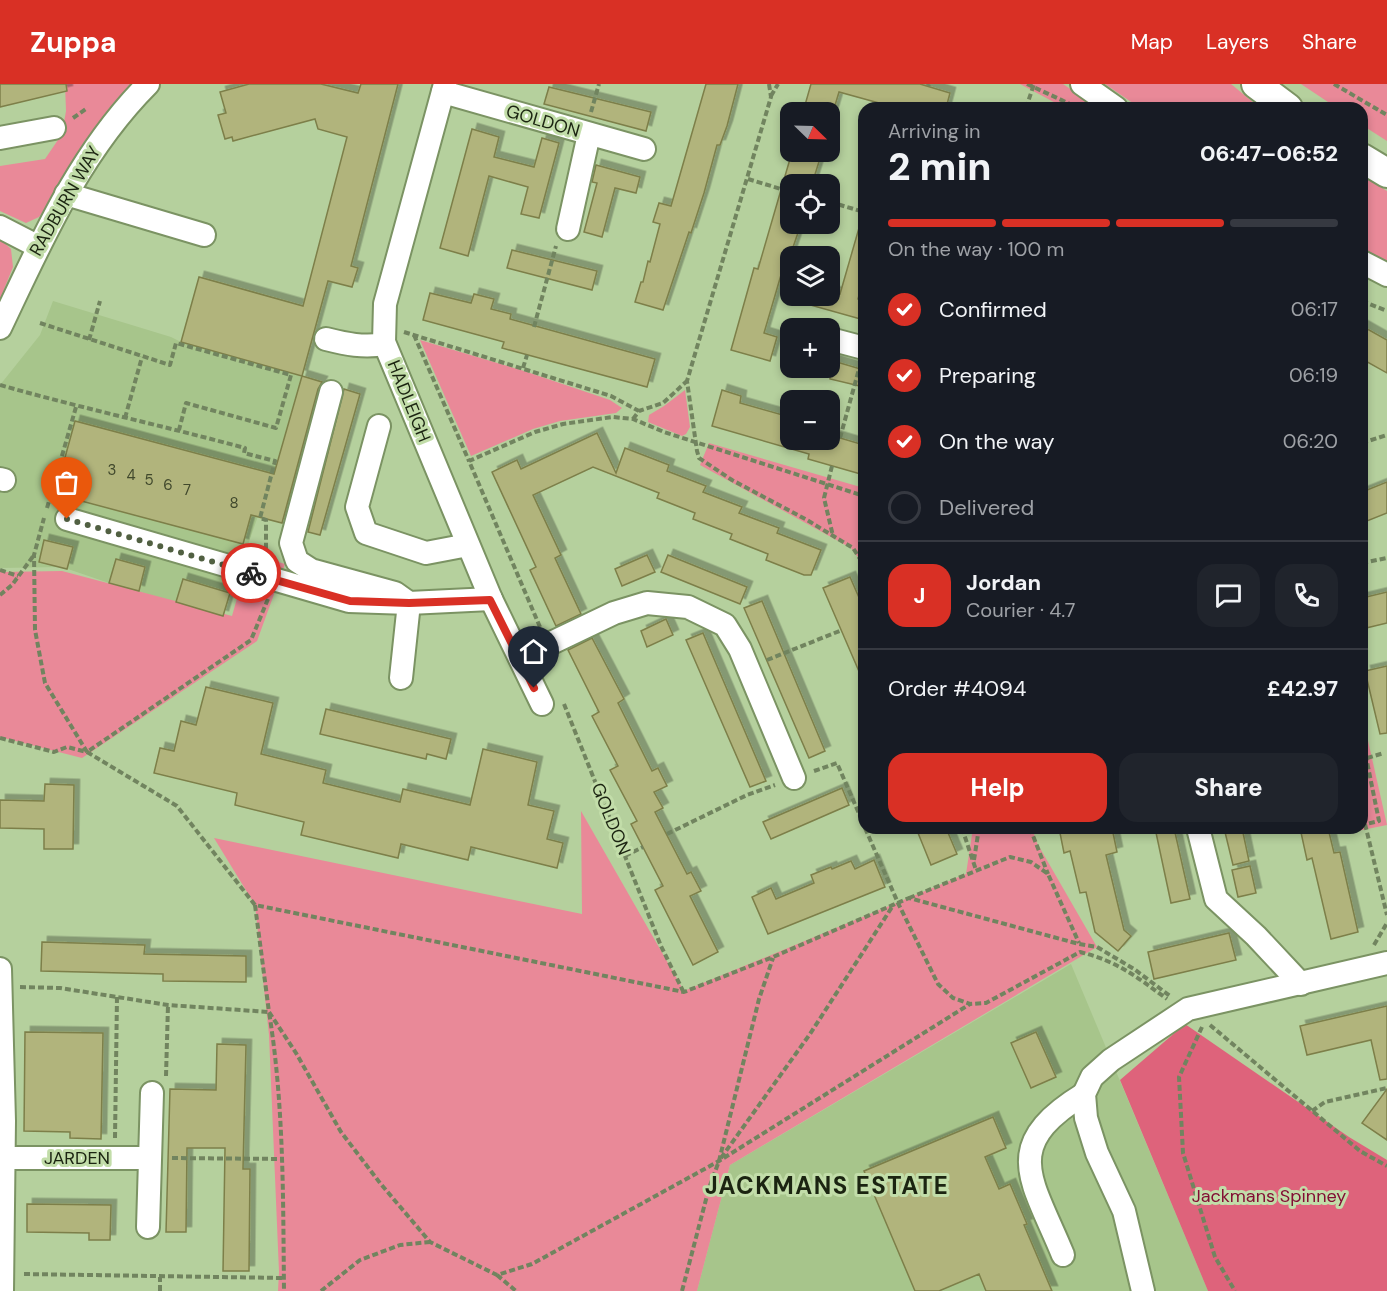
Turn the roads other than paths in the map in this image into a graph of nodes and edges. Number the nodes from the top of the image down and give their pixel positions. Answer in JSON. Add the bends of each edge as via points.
{"nodes":[{"id":1,"x":148,"y":84,"type":"edge"},
{"id":2,"x":1082,"y":84,"type":"edge"},
{"id":3,"x":1256,"y":84,"type":"edge"},
{"id":4,"x":444,"y":88,"type":"edge"},
{"id":5,"x":1108,"y":102,"type":"edge"},
{"id":6,"x":1280,"y":102,"type":"edge"},
{"id":7,"x":54,"y":128,"type":"dead end"},
{"id":8,"x":588,"y":134,"type":"junction"},
{"id":9,"x":0,"y":138,"type":"edge"},
{"id":10,"x":644,"y":149,"type":"dead end"},
{"id":11,"x":1368,"y":162,"type":"edge"},
{"id":12,"x":1387,"y":173,"type":"edge"},
{"id":13,"x":66,"y":194,"type":"junction"},
{"id":14,"x":0,"y":227,"type":"edge"},
{"id":15,"x":568,"y":229,"type":"road end"},
{"id":16,"x":204,"y":235,"type":"dead end"},
{"id":17,"x":38,"y":246,"type":"junction"},
{"id":18,"x":1368,"y":265,"type":"edge"},
{"id":19,"x":1387,"y":275,"type":"edge"},
{"id":20,"x":0,"y":328,"type":"edge"},
{"id":21,"x":384,"y":334,"type":"junction"},
{"id":22,"x":326,"y":339,"type":"dead end"},
{"id":23,"x":840,"y":344,"type":"edge"},
{"id":24,"x":858,"y":354,"type":"edge"},
{"id":25,"x":331,"y":392,"type":"dead end"},
{"id":26,"x":380,"y":426,"type":"dead end"},
{"id":27,"x":67,"y":519,"type":"dead end"},
{"id":28,"x":468,"y":545,"type":"junction"},
{"id":29,"x":490,"y":600,"type":"junction"},
{"id":30,"x":409,"y":603,"type":"junction"},
{"id":31,"x":519,"y":658,"type":"junction"},
{"id":32,"x":401,"y":678,"type":"dead end"},
{"id":33,"x":551,"y":700,"type":"road end"},
{"id":34,"x":794,"y":778,"type":"road end"},
{"id":35,"x":1200,"y":834,"type":"edge"},
{"id":36,"x":1379,"y":955,"type":"edge"},
{"id":37,"x":1,"y":975,"type":"edge"},
{"id":38,"x":1301,"y":984,"type":"junction"},
{"id":39,"x":152,"y":1093,"type":"road end"},
{"id":40,"x":1084,"y":1094,"type":"junction"},
{"id":41,"x":2,"y":1121,"type":"edge"},
{"id":42,"x":4,"y":1158,"type":"junction"},
{"id":43,"x":149,"y":1158,"type":"junction"},
{"id":44,"x":148,"y":1227,"type":"dead end"},
{"id":45,"x":1063,"y":1255,"type":"dead end"},
{"id":46,"x":2,"y":1282,"type":"edge"},
{"id":47,"x":1143,"y":1291,"type":"edge"}],
"edges":[{"from":1,"to":13,"type":"street","name":"RADBURN WAY","via":[[99,140]]},
{"from":2,"to":5,"type":"street"},
{"from":3,"to":6,"type":"main road"},
{"from":4,"to":8,"type":"street","name":"GOLDON"},
{"from":4,"to":21,"type":"street","name":"HADLEIGH","via":[[385,304]]},
{"from":7,"to":9,"type":"street"},
{"from":8,"to":10,"type":"street","name":"GOLDON"},
{"from":8,"to":15,"type":"street"},
{"from":11,"to":12,"type":"main road"},
{"from":13,"to":16,"type":"street"},
{"from":13,"to":17,"type":"street","name":"RADBURN WAY"},
{"from":14,"to":17,"type":"street"},
{"from":17,"to":20,"type":"street","name":"RADBURN WAY"},
{"from":18,"to":19,"type":"street"},
{"from":21,"to":22,"type":"street","via":[[384,344],[370,346]]},
{"from":21,"to":28,"type":"street","name":"HADLEIGH"},
{"from":23,"to":24,"type":"street"},
{"from":25,"to":30,"type":"street","via":[[294,527],[291,543],[297,561],[311,570],[395,593]]},
{"from":26,"to":28,"type":"street","via":[[357,507],[366,533],[426,553]]},
{"from":27,"to":30,"type":"street","via":[[271,572],[350,601]]},
{"from":28,"to":29,"type":"street","name":"HADLEIGH"},
{"from":29,"to":30,"type":"street"},
{"from":29,"to":31,"type":"street","name":"HADLEIGH"},
{"from":30,"to":32,"type":"street"},
{"from":31,"to":33,"type":"street","name":"HADLEIGH"},
{"from":31,"to":34,"type":"street","via":[[614,613],[647,603],[688,607],[725,625],[740,649]]},
{"from":35,"to":38,"type":"street","via":[[1216,899]]},
{"from":36,"to":38,"type":"street"},
{"from":37,"to":41,"type":"street"},
{"from":38,"to":40,"type":"street","via":[[1186,1011],[1111,1060],[1092,1077]]},
{"from":39,"to":43,"type":"street"},
{"from":40,"to":45,"type":"street","via":[[1057,1110],[1043,1125],[1033,1138],[1028,1160],[1031,1178]]},
{"from":40,"to":47,"type":"street","via":[[1086,1118],[1097,1153],[1124,1211]]},
{"from":41,"to":42,"type":"street"},
{"from":42,"to":43,"type":"street","name":"JARDEN"},
{"from":42,"to":46,"type":"street"},
{"from":43,"to":44,"type":"street"}]}
